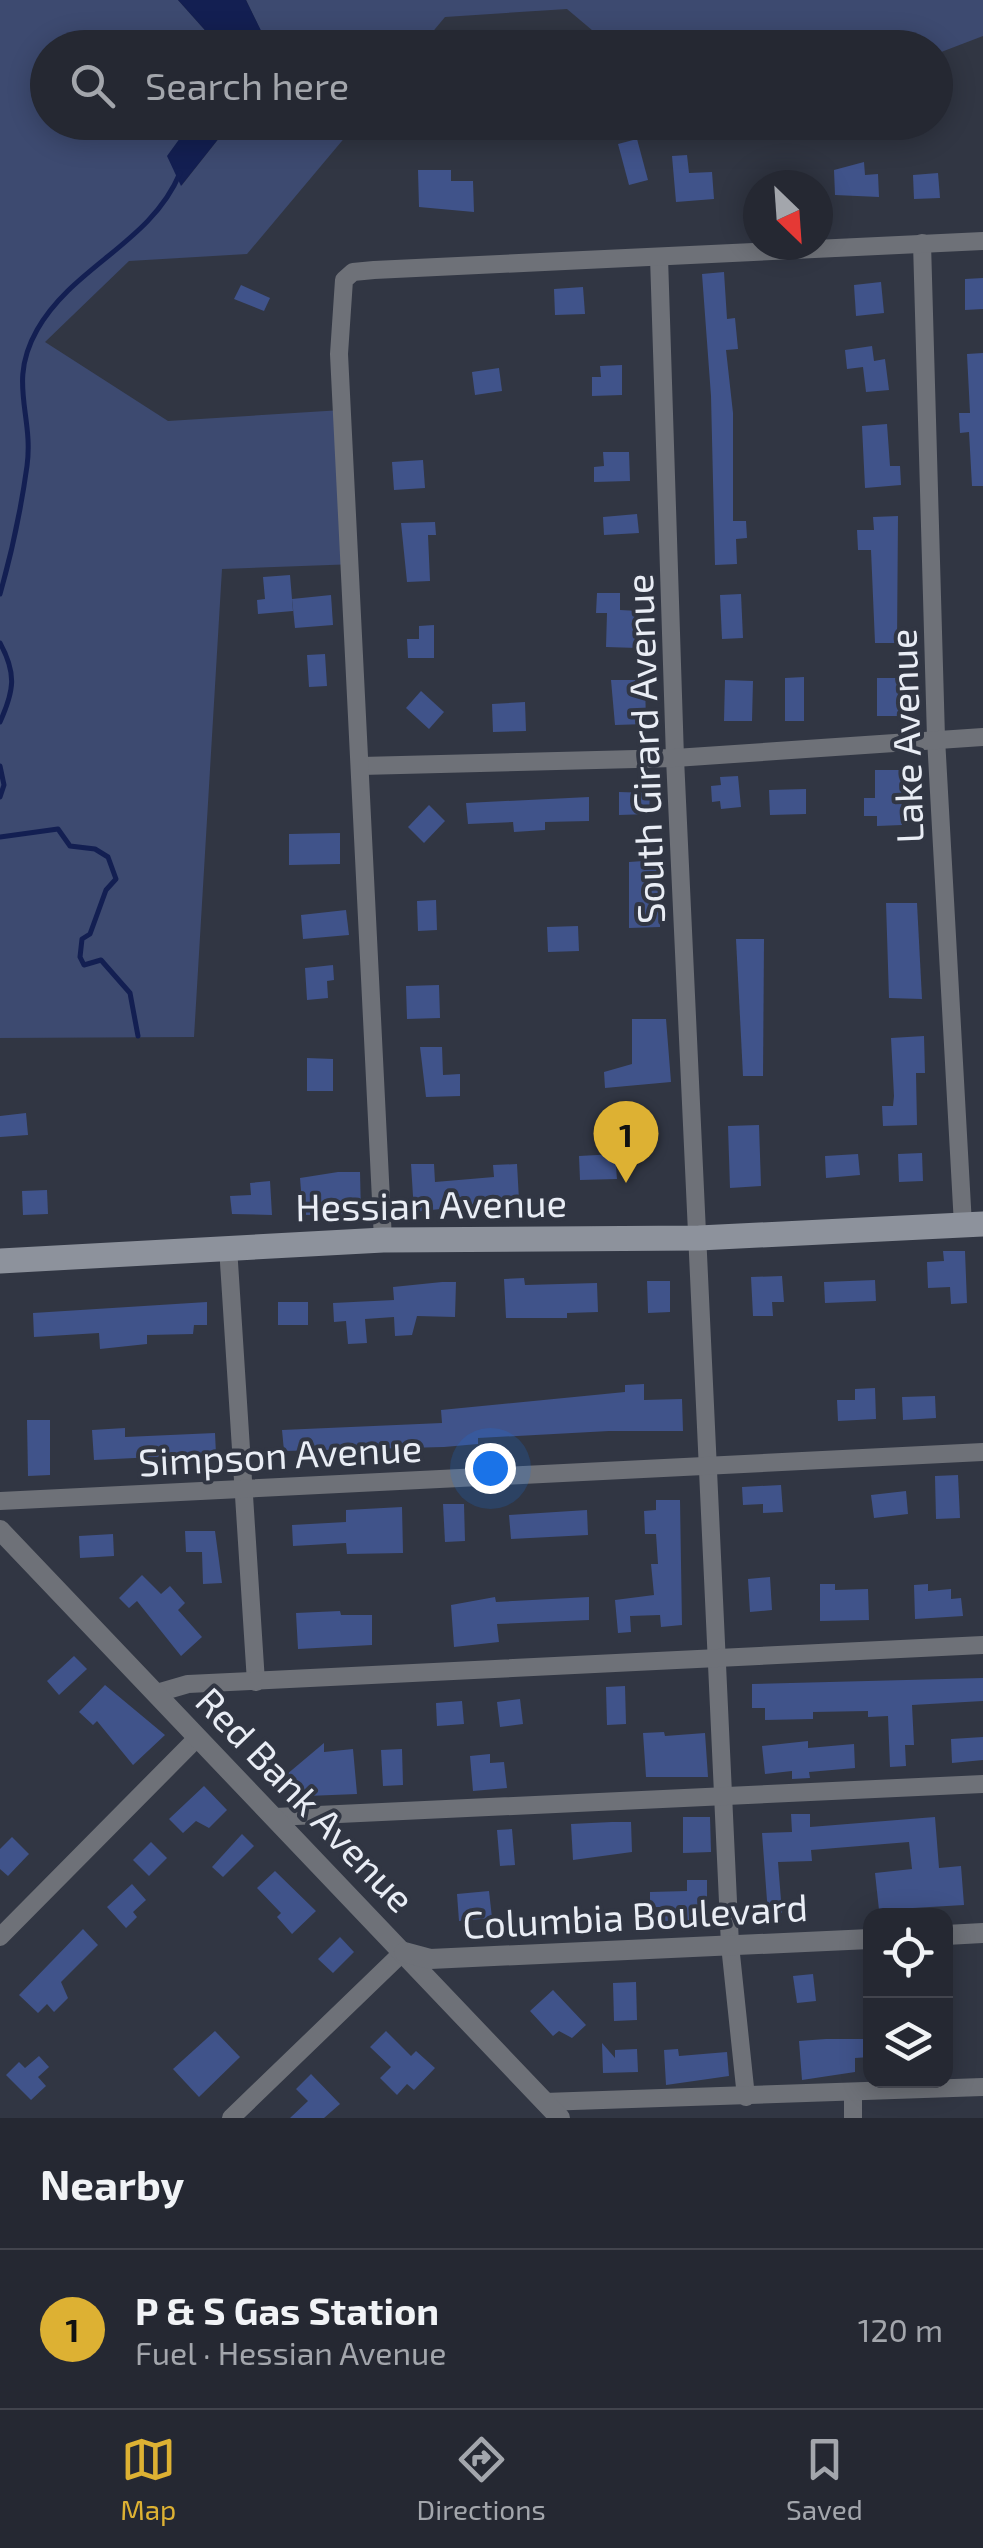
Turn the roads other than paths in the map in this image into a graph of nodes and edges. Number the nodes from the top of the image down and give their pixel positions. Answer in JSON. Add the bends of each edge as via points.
{"nodes":[{"id":1,"x":983,"y":240,"type":"edge"},
{"id":2,"x":922,"y":243,"type":"junction"},
{"id":3,"x":658,"y":256,"type":"junction"},
{"id":4,"x":983,"y":736,"type":"edge"},
{"id":5,"x":936,"y":738,"type":"junction"},
{"id":6,"x":674,"y":758,"type":"junction"},
{"id":7,"x":361,"y":766,"type":"junction"},
{"id":8,"x":973,"y":1225,"type":"edge"},
{"id":9,"x":699,"y":1238,"type":"junction"},
{"id":10,"x":383,"y":1240,"type":"junction"},
{"id":11,"x":228,"y":1247,"type":"junction"},
{"id":12,"x":0,"y":1261,"type":"edge"},
{"id":13,"x":983,"y":1452,"type":"edge"},
{"id":14,"x":709,"y":1466,"type":"junction"},
{"id":15,"x":242,"y":1488,"type":"junction"},
{"id":16,"x":0,"y":1501,"type":"edge"},
{"id":17,"x":0,"y":1530,"type":"edge"},
{"id":18,"x":983,"y":1645,"type":"edge"},
{"id":19,"x":720,"y":1661,"type":"junction"},
{"id":20,"x":256,"y":1682,"type":"junction"},
{"id":21,"x":157,"y":1693,"type":"junction"},
{"id":22,"x":197,"y":1738,"type":"junction"},
{"id":23,"x":983,"y":1784,"type":"edge"},
{"id":24,"x":724,"y":1796,"type":"junction"},
{"id":25,"x":275,"y":1816,"type":"junction"},
{"id":26,"x":983,"y":1933,"type":"edge"},
{"id":27,"x":953,"y":1935,"type":"edge"},
{"id":28,"x":0,"y":1937,"type":"edge"},
{"id":29,"x":863,"y":1938,"type":"edge"},
{"id":30,"x":730,"y":1945,"type":"junction"},
{"id":31,"x":403,"y":1952,"type":"junction"},
{"id":32,"x":983,"y":2087,"type":"edge"},
{"id":33,"x":853,"y":2094,"type":"junction"},
{"id":34,"x":746,"y":2097,"type":"junction"},
{"id":35,"x":544,"y":2102,"type":"junction"},
{"id":36,"x":231,"y":2118,"type":"edge"},
{"id":37,"x":560,"y":2118,"type":"edge"},
{"id":38,"x":853,"y":2118,"type":"edge"}],
"edges":[{"from":1,"to":2,"type":"street"},
{"from":2,"to":3,"type":"street"},
{"from":2,"to":5,"type":"street","name":"Lake Avenue"},
{"from":3,"to":6,"type":"street","name":"South Girard Avenue"},
{"from":3,"to":7,"type":"street","via":[[374,270],[344,280],[339,354]]},
{"from":4,"to":5,"type":"street"},
{"from":5,"to":6,"type":"street"},
{"from":5,"to":8,"type":"street","name":"Lake Avenue"},
{"from":6,"to":7,"type":"street"},
{"from":6,"to":9,"type":"street","name":"South Girard Avenue"},
{"from":7,"to":10,"type":"street"},
{"from":8,"to":9,"type":"main road","name":"Hessian Avenue"},
{"from":9,"to":10,"type":"main road","name":"Hessian Avenue"},
{"from":9,"to":14,"type":"street","name":"South Girard Avenue"},
{"from":10,"to":11,"type":"main road","name":"Hessian Avenue"},
{"from":11,"to":12,"type":"main road","name":"Hessian Avenue"},
{"from":11,"to":15,"type":"street"},
{"from":13,"to":14,"type":"street","name":"Simpson Avenue"},
{"from":14,"to":15,"type":"street","name":"Simpson Avenue"},
{"from":14,"to":19,"type":"street","name":"South Girard Avenue"},
{"from":15,"to":16,"type":"street","name":"Simpson Avenue"},
{"from":15,"to":20,"type":"street"},
{"from":17,"to":21,"type":"street","name":"Red Bank Avenue"},
{"from":18,"to":19,"type":"street"},
{"from":19,"to":20,"type":"street"},
{"from":19,"to":24,"type":"street","name":"South Girard Avenue"},
{"from":20,"to":21,"type":"street","via":[[188,1684]]},
{"from":21,"to":22,"type":"street","name":"Red Bank Avenue"},
{"from":22,"to":25,"type":"street","name":"Red Bank Avenue"},
{"from":22,"to":28,"type":"street"},
{"from":23,"to":24,"type":"street"},
{"from":24,"to":25,"type":"street"},
{"from":24,"to":30,"type":"street","name":"South Girard Avenue"},
{"from":25,"to":31,"type":"street","name":"Red Bank Avenue"},
{"from":26,"to":27,"type":"street"},
{"from":29,"to":30,"type":"street","name":"Columbia Boulevard"},
{"from":30,"to":31,"type":"street","name":"Columbia Boulevard","via":[[430,1959]]},
{"from":30,"to":34,"type":"street","name":"South Girard Avenue"},
{"from":31,"to":35,"type":"street","name":"Red Bank Avenue"},
{"from":31,"to":36,"type":"street"},
{"from":32,"to":33,"type":"street"},
{"from":33,"to":34,"type":"street"},
{"from":33,"to":38,"type":"street"},
{"from":34,"to":35,"type":"street"},
{"from":35,"to":37,"type":"street","name":"Red Bank Avenue"}]}
